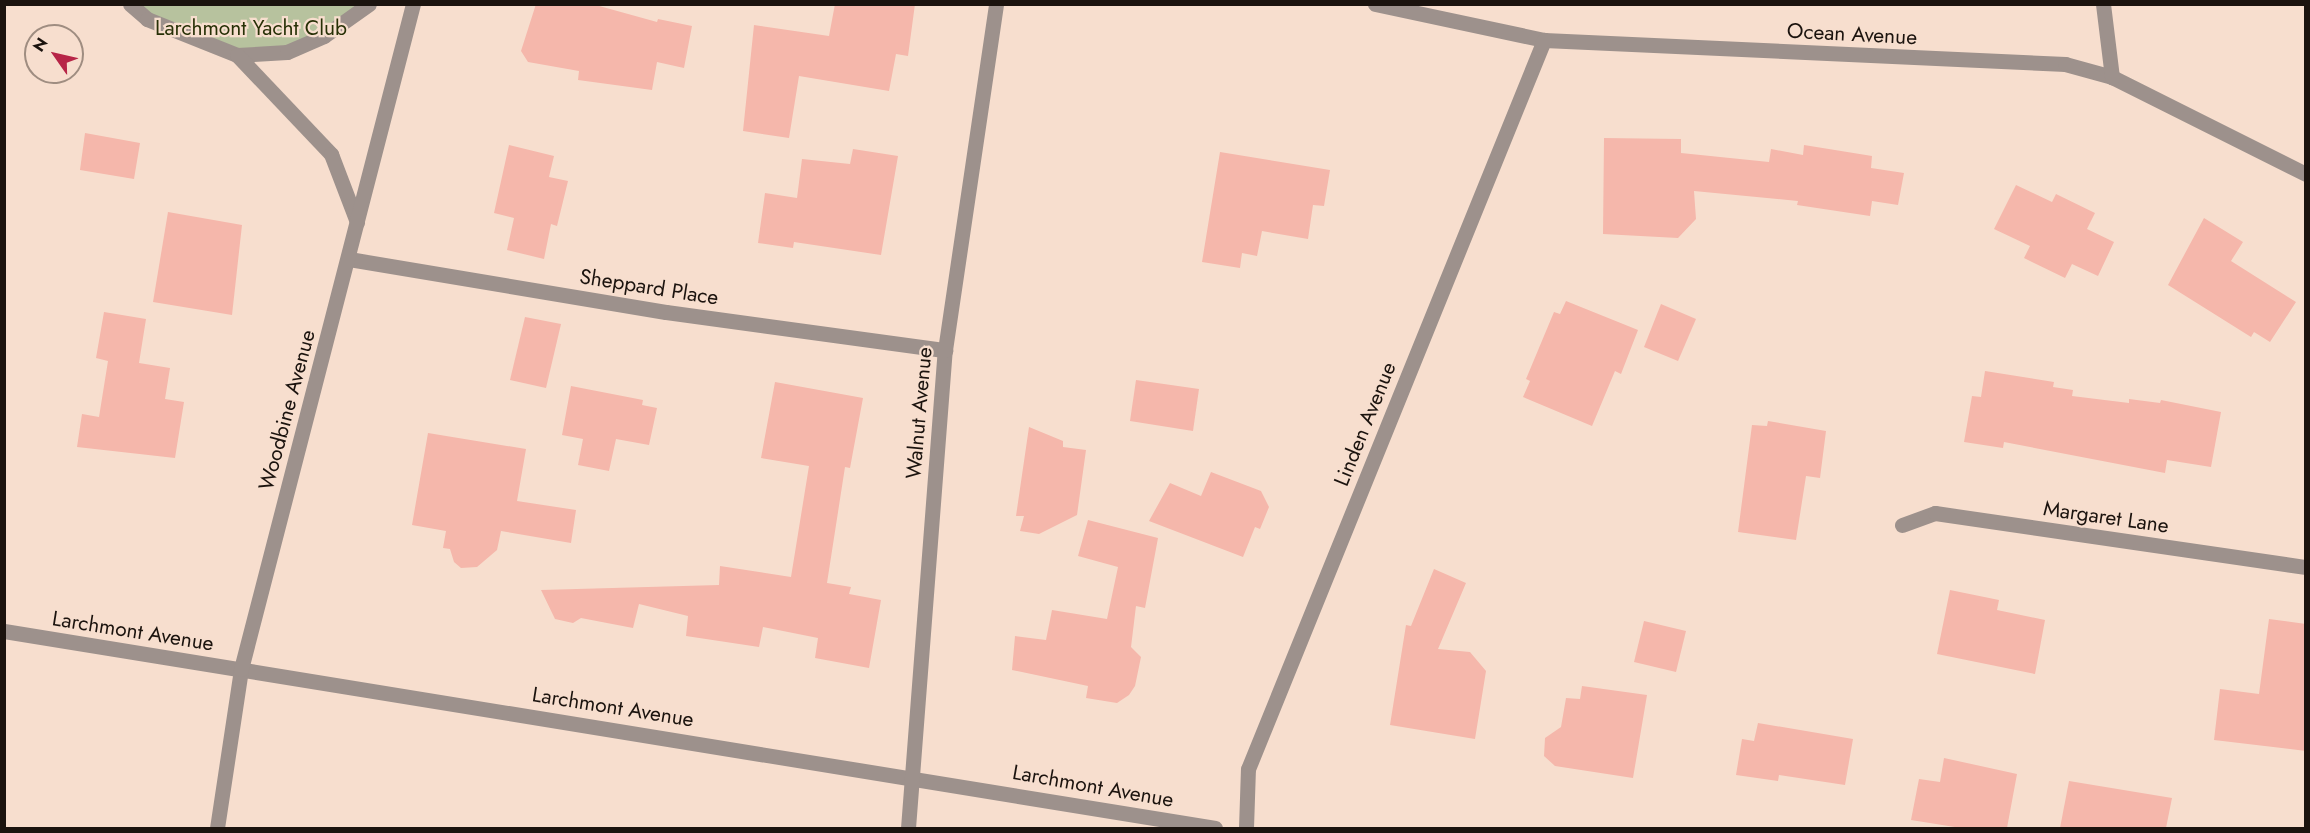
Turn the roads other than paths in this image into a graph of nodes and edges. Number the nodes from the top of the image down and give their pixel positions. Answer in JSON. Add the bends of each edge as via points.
{"nodes":[{"id":1,"x":130,"y":4,"type":"edge"},
{"id":2,"x":369,"y":4,"type":"edge"},
{"id":3,"x":413,"y":4,"type":"edge"},
{"id":4,"x":996,"y":4,"type":"edge"},
{"id":5,"x":1375,"y":4,"type":"edge"},
{"id":6,"x":2103,"y":4,"type":"edge"},
{"id":7,"x":1544,"y":40,"type":"junction"},
{"id":8,"x":237,"y":55,"type":"junction"},
{"id":9,"x":2112,"y":77,"type":"junction"},
{"id":10,"x":2306,"y":174,"type":"edge"},
{"id":11,"x":357,"y":222,"type":"junction"},
{"id":12,"x":349,"y":259,"type":"junction"},
{"id":13,"x":945,"y":350,"type":"junction"},
{"id":14,"x":1902,"y":525,"type":"dead end"},
{"id":15,"x":2306,"y":567,"type":"edge"},
{"id":16,"x":4,"y":631,"type":"edge"},
{"id":17,"x":241,"y":669,"type":"junction"},
{"id":18,"x":910,"y":776,"type":"junction"},
{"id":19,"x":217,"y":828,"type":"edge"},
{"id":20,"x":908,"y":828,"type":"edge"},
{"id":21,"x":1215,"y":828,"type":"edge"},
{"id":22,"x":1246,"y":828,"type":"edge"}],
"edges":[{"from":1,"to":8,"type":"street","via":[[147,20]]},
{"from":2,"to":8,"type":"street","via":[[324,36],[286,52]]},
{"from":3,"to":11,"type":"street","name":"Woodbine Avenue"},
{"from":4,"to":13,"type":"street","name":"Walnut Avenue"},
{"from":5,"to":7,"type":"street","name":"Ocean Avenue"},
{"from":6,"to":9,"type":"street"},
{"from":7,"to":9,"type":"street","name":"Ocean Avenue","via":[[2054,63]]},
{"from":7,"to":22,"type":"street","name":"Linden Avenue","via":[[1248,769]]},
{"from":8,"to":11,"type":"street","via":[[332,154]]},
{"from":9,"to":10,"type":"street","name":"Ocean Avenue"},
{"from":11,"to":12,"type":"street","name":"Woodbine Avenue"},
{"from":12,"to":13,"type":"street","name":"Sheppard Place","via":[[666,312]]},
{"from":12,"to":17,"type":"street","name":"Woodbine Avenue"},
{"from":13,"to":18,"type":"street","name":"Walnut Avenue"},
{"from":14,"to":15,"type":"street","name":"Margaret Lane","via":[[1935,513]]},
{"from":16,"to":17,"type":"street","name":"Larchmont Avenue"},
{"from":17,"to":18,"type":"street","name":"Larchmont Avenue"},
{"from":17,"to":19,"type":"street","name":"Woodbine Avenue"},
{"from":18,"to":20,"type":"street","name":"Walnut Avenue"},
{"from":18,"to":21,"type":"street","name":"Larchmont Avenue"}]}
